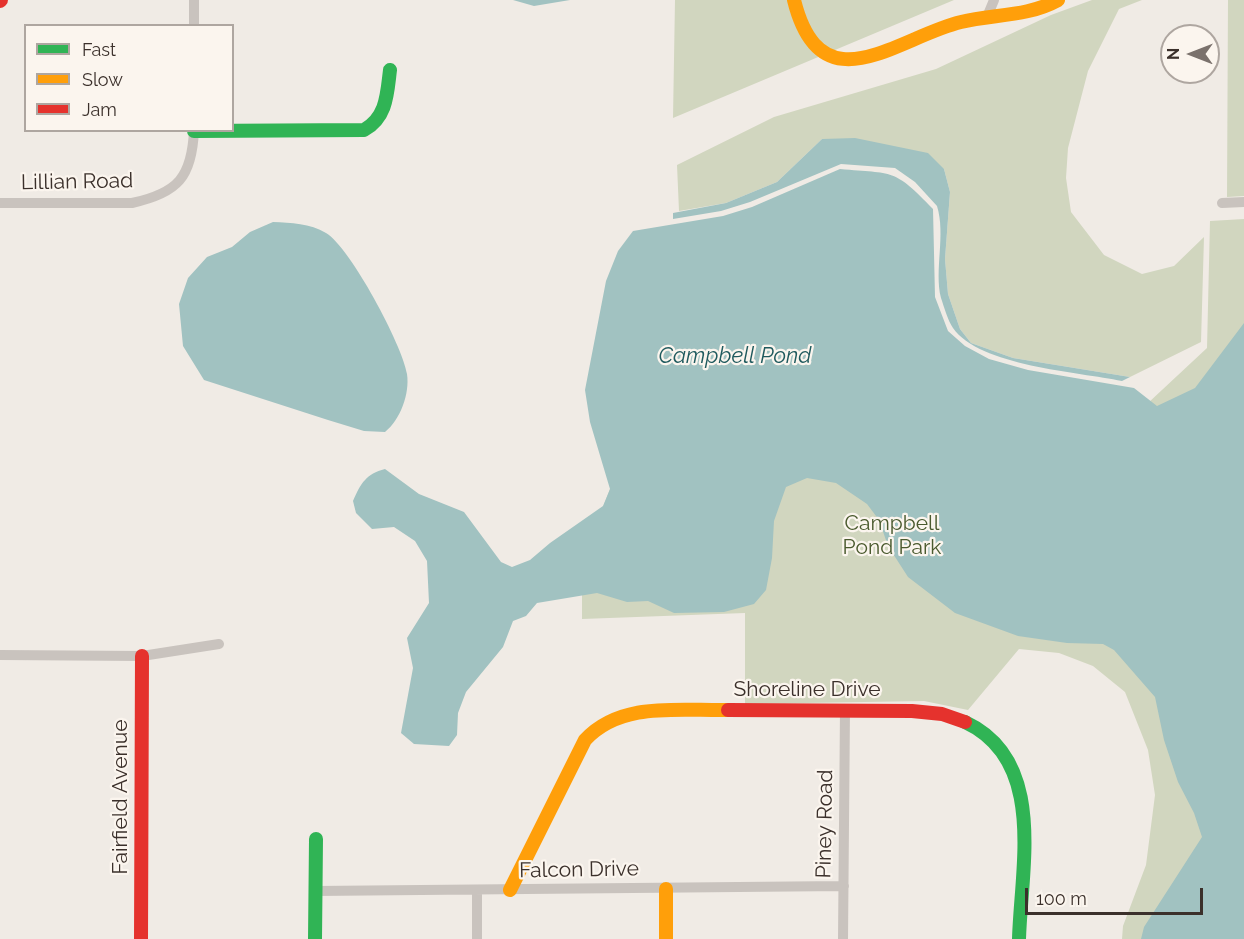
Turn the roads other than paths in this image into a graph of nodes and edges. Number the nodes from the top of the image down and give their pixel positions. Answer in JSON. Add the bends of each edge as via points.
{"nodes":[{"id":1,"x":194,"y":0,"type":"edge"},
{"id":2,"x":794,"y":0,"type":"edge"},
{"id":3,"x":994,"y":0,"type":"edge"},
{"id":4,"x":1058,"y":0,"type":"edge"},
{"id":5,"x":987,"y":17,"type":"junction"},
{"id":6,"x":194,"y":24,"type":"edge"},
{"id":7,"x":390,"y":70,"type":"dead end"},
{"id":8,"x":234,"y":131,"type":"edge"},
{"id":9,"x":194,"y":132,"type":"edge"},
{"id":10,"x":1244,"y":202,"type":"edge"},
{"id":11,"x":0,"y":203,"type":"edge"},
{"id":12,"x":1222,"y":203,"type":"dead end"},
{"id":13,"x":219,"y":644,"type":"dead end"},
{"id":14,"x":0,"y":655,"type":"edge"},
{"id":15,"x":142,"y":656,"type":"junction"},
{"id":16,"x":845,"y":709,"type":"junction"},
{"id":17,"x":316,"y":839,"type":"dead end"},
{"id":18,"x":844,"y":886,"type":"junction"},
{"id":19,"x":666,"y":889,"type":"junction"},
{"id":20,"x":510,"y":890,"type":"junction"},
{"id":21,"x":315,"y":891,"type":"junction"},
{"id":22,"x":477,"y":891,"type":"junction"},
{"id":23,"x":141,"y":939,"type":"edge"},
{"id":24,"x":315,"y":939,"type":"edge"},
{"id":25,"x":477,"y":939,"type":"edge"},
{"id":26,"x":666,"y":939,"type":"edge"},
{"id":27,"x":843,"y":939,"type":"edge"},
{"id":28,"x":1019,"y":939,"type":"edge"}],
"edges":[{"from":1,"to":6,"type":"street"},
{"from":2,"to":5,"type":"street","via":[[800,24],[813,42],[832,57],[850,61],[865,60],[945,26]]},
{"from":3,"to":5,"type":"street"},
{"from":4,"to":5,"type":"street","via":[[1033,13]]},
{"from":7,"to":8,"type":"street","via":[[383,113],[376,125],[364,130]]},
{"from":9,"to":11,"type":"street","name":"Lillian Road","via":[[193,156],[183,177],[167,193],[132,203]]},
{"from":10,"to":12,"type":"street"},
{"from":13,"to":15,"type":"street"},
{"from":14,"to":15,"type":"street"},
{"from":15,"to":23,"type":"street","name":"Fairfield Avenue"},
{"from":16,"to":18,"type":"street","name":"Piney Road"},
{"from":16,"to":20,"type":"street","name":"Shoreline Drive","via":[[632,712],[615,716],[585,740]]},
{"from":16,"to":28,"type":"street","name":"Shoreline Drive","via":[[951,717],[977,728],[1001,748],[1016,775],[1020,794]]},
{"from":17,"to":21,"type":"street"},
{"from":18,"to":19,"type":"street","name":"Falcon Drive"},
{"from":18,"to":27,"type":"street","name":"Piney Road"},
{"from":19,"to":20,"type":"street","name":"Falcon Drive"},
{"from":19,"to":26,"type":"street"},
{"from":20,"to":22,"type":"street","name":"Falcon Drive"},
{"from":21,"to":22,"type":"street","name":"Falcon Drive"},
{"from":21,"to":24,"type":"street"},
{"from":22,"to":25,"type":"street"}]}
